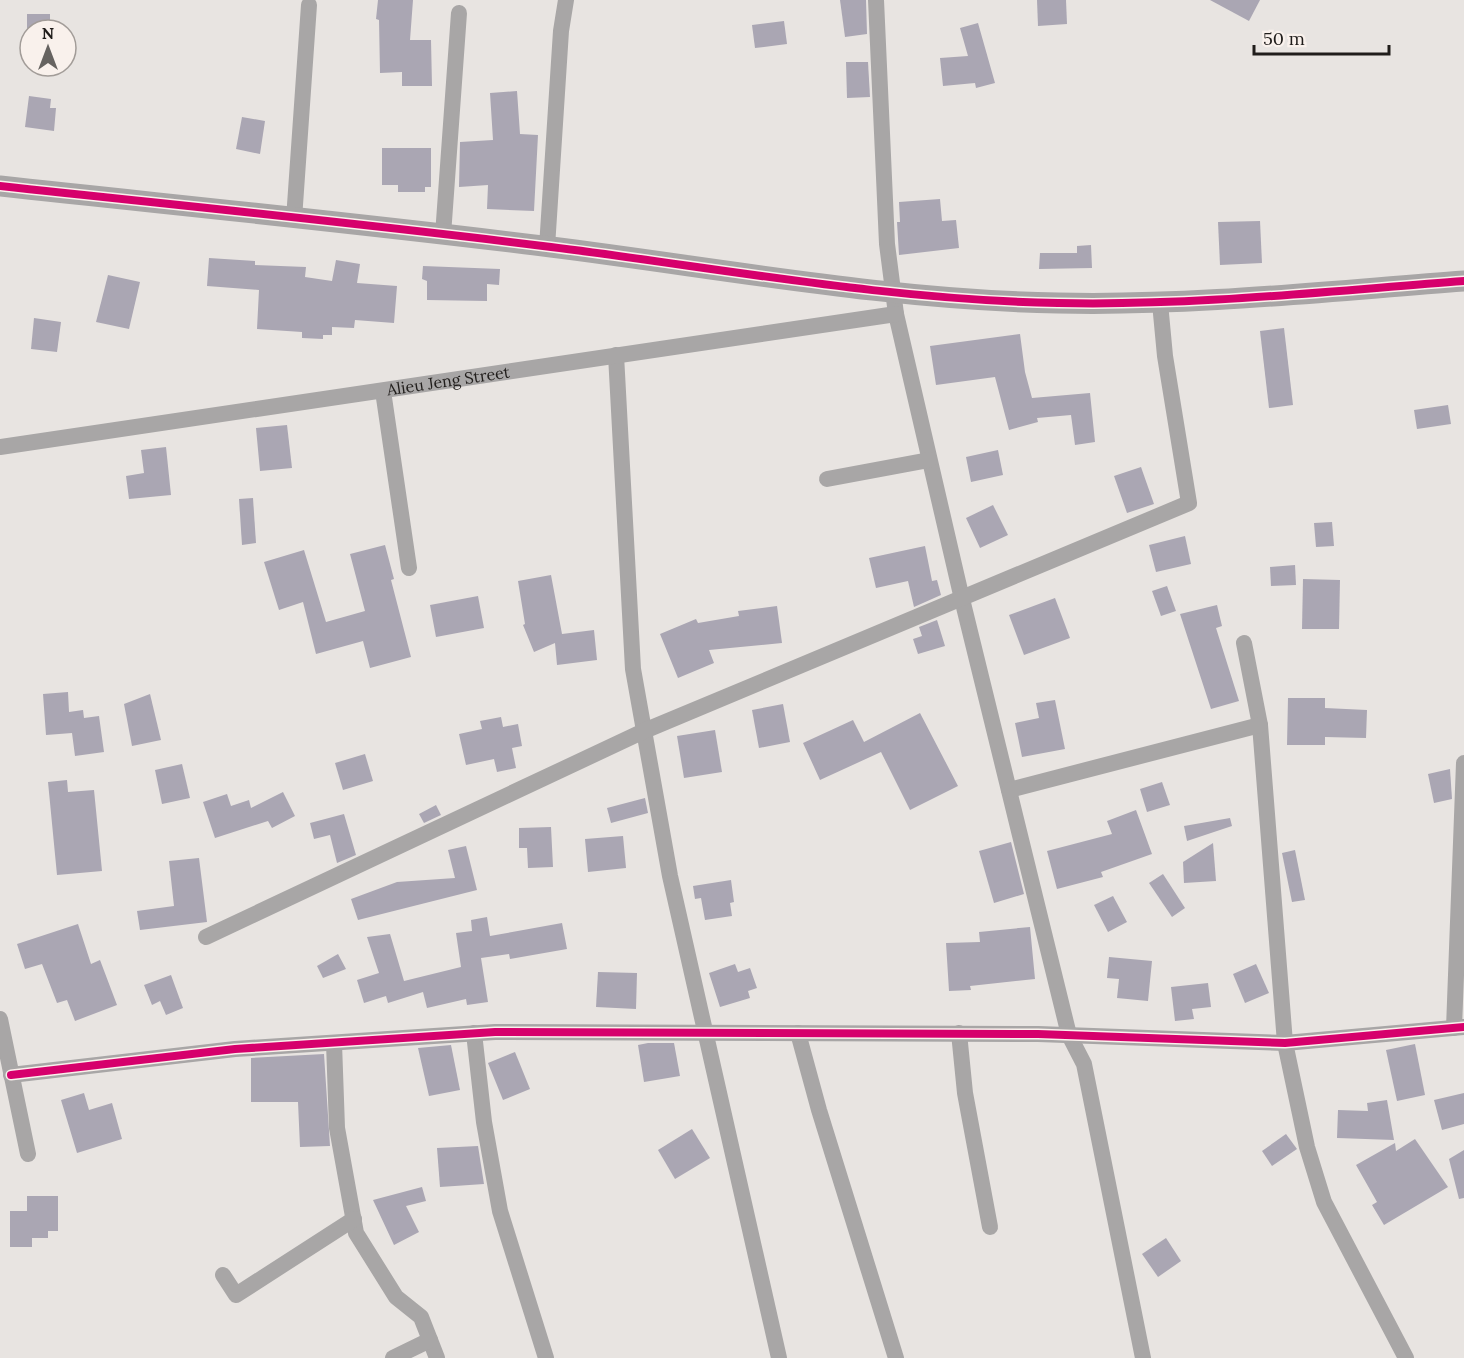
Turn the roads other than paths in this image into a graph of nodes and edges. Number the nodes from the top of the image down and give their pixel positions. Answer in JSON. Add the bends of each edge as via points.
{"nodes":[{"id":1,"x":566,"y":0,"type":"edge"},
{"id":2,"x":876,"y":0,"type":"edge"},
{"id":3,"x":309,"y":5,"type":"dead end"},
{"id":4,"x":459,"y":13,"type":"dead end"},
{"id":5,"x":0,"y":186,"type":"edge"},
{"id":6,"x":294,"y":219,"type":"junction"},
{"id":7,"x":443,"y":235,"type":"junction"},
{"id":8,"x":547,"y":247,"type":"junction"},
{"id":9,"x":1464,"y":281,"type":"edge"},
{"id":10,"x":892,"y":292,"type":"junction"},
{"id":11,"x":1160,"y":303,"type":"junction"},
{"id":12,"x":896,"y":314,"type":"junction"},
{"id":13,"x":616,"y":355,"type":"junction"},
{"id":14,"x":383,"y":391,"type":"junction"},
{"id":15,"x":0,"y":447,"type":"edge"},
{"id":16,"x":929,"y":460,"type":"junction"},
{"id":17,"x":827,"y":479,"type":"dead end"},
{"id":18,"x":409,"y":568,"type":"dead end"},
{"id":19,"x":962,"y":599,"type":"junction"},
{"id":20,"x":1244,"y":643,"type":"dead end"},
{"id":21,"x":1260,"y":725,"type":"junction"},
{"id":22,"x":644,"y":732,"type":"junction"},
{"id":23,"x":1464,"y":763,"type":"edge"},
{"id":24,"x":1009,"y":790,"type":"junction"},
{"id":25,"x":206,"y":938,"type":"dead end"},
{"id":26,"x":1459,"y":1027,"type":"edge"},
{"id":27,"x":1,"y":1030,"type":"edge"},
{"id":28,"x":705,"y":1032,"type":"junction"},
{"id":29,"x":474,"y":1033,"type":"junction"},
{"id":30,"x":798,"y":1033,"type":"junction"},
{"id":31,"x":959,"y":1033,"type":"junction"},
{"id":32,"x":1069,"y":1035,"type":"junction"},
{"id":33,"x":334,"y":1043,"type":"junction"},
{"id":34,"x":1285,"y":1043,"type":"junction"},
{"id":35,"x":11,"y":1075,"type":"junction"},
{"id":36,"x":28,"y":1154,"type":"dead end"},
{"id":37,"x":354,"y":1219,"type":"junction"},
{"id":38,"x":990,"y":1227,"type":"dead end"},
{"id":39,"x":223,"y":1275,"type":"dead end"},
{"id":40,"x":430,"y":1340,"type":"junction"},
{"id":41,"x":393,"y":1358,"type":"edge"},
{"id":42,"x":437,"y":1358,"type":"edge"},
{"id":43,"x":546,"y":1358,"type":"edge"},
{"id":44,"x":779,"y":1358,"type":"edge"},
{"id":45,"x":896,"y":1358,"type":"edge"},
{"id":46,"x":1143,"y":1358,"type":"edge"},
{"id":47,"x":1406,"y":1358,"type":"edge"}],
"edges":[{"from":1,"to":8,"type":"street"},
{"from":2,"to":10,"type":"street"},
{"from":3,"to":6,"type":"street"},
{"from":4,"to":7,"type":"street"},
{"from":5,"to":6,"type":"street"},
{"from":6,"to":7,"type":"street"},
{"from":7,"to":8,"type":"street"},
{"from":8,"to":10,"type":"street"},
{"from":9,"to":11,"type":"street"},
{"from":10,"to":11,"type":"street","via":[[1056,303]]},
{"from":10,"to":12,"type":"street"},
{"from":11,"to":19,"type":"street","via":[[1189,504]]},
{"from":12,"to":13,"type":"street","name":"Alieu Jeng Street"},
{"from":12,"to":16,"type":"street"},
{"from":13,"to":14,"type":"street","name":"Alieu Jeng Street"},
{"from":13,"to":22,"type":"street","via":[[633,669]]},
{"from":14,"to":15,"type":"street","name":"Alieu Jeng Street"},
{"from":14,"to":18,"type":"street"},
{"from":16,"to":17,"type":"street"},
{"from":16,"to":19,"type":"street"},
{"from":19,"to":22,"type":"street"},
{"from":19,"to":24,"type":"street"},
{"from":20,"to":21,"type":"street"},
{"from":21,"to":24,"type":"street"},
{"from":21,"to":34,"type":"street"},
{"from":22,"to":25,"type":"street"},
{"from":22,"to":28,"type":"street","via":[[670,876]]},
{"from":23,"to":26,"type":"street"},
{"from":24,"to":32,"type":"street"},
{"from":26,"to":34,"type":"street"},
{"from":27,"to":35,"type":"street"},
{"from":28,"to":29,"type":"street"},
{"from":28,"to":30,"type":"street"},
{"from":28,"to":44,"type":"street"},
{"from":29,"to":33,"type":"street"},
{"from":29,"to":43,"type":"street","via":[[500,1211]]},
{"from":30,"to":31,"type":"street"},
{"from":30,"to":45,"type":"street"},
{"from":31,"to":32,"type":"street"},
{"from":31,"to":38,"type":"street","via":[[965,1093]]},
{"from":32,"to":34,"type":"street"},
{"from":32,"to":46,"type":"street","via":[[1084,1064]]},
{"from":33,"to":35,"type":"street","via":[[235,1049]]},
{"from":33,"to":37,"type":"street","via":[[337,1128]]},
{"from":34,"to":47,"type":"street","via":[[1307,1147],[1324,1202]]},
{"from":35,"to":36,"type":"street"},
{"from":37,"to":39,"type":"street","via":[[236,1295]]},
{"from":37,"to":40,"type":"street","via":[[356,1233],[396,1297],[421,1317]]},
{"from":40,"to":41,"type":"street"},
{"from":40,"to":42,"type":"street"}]}
